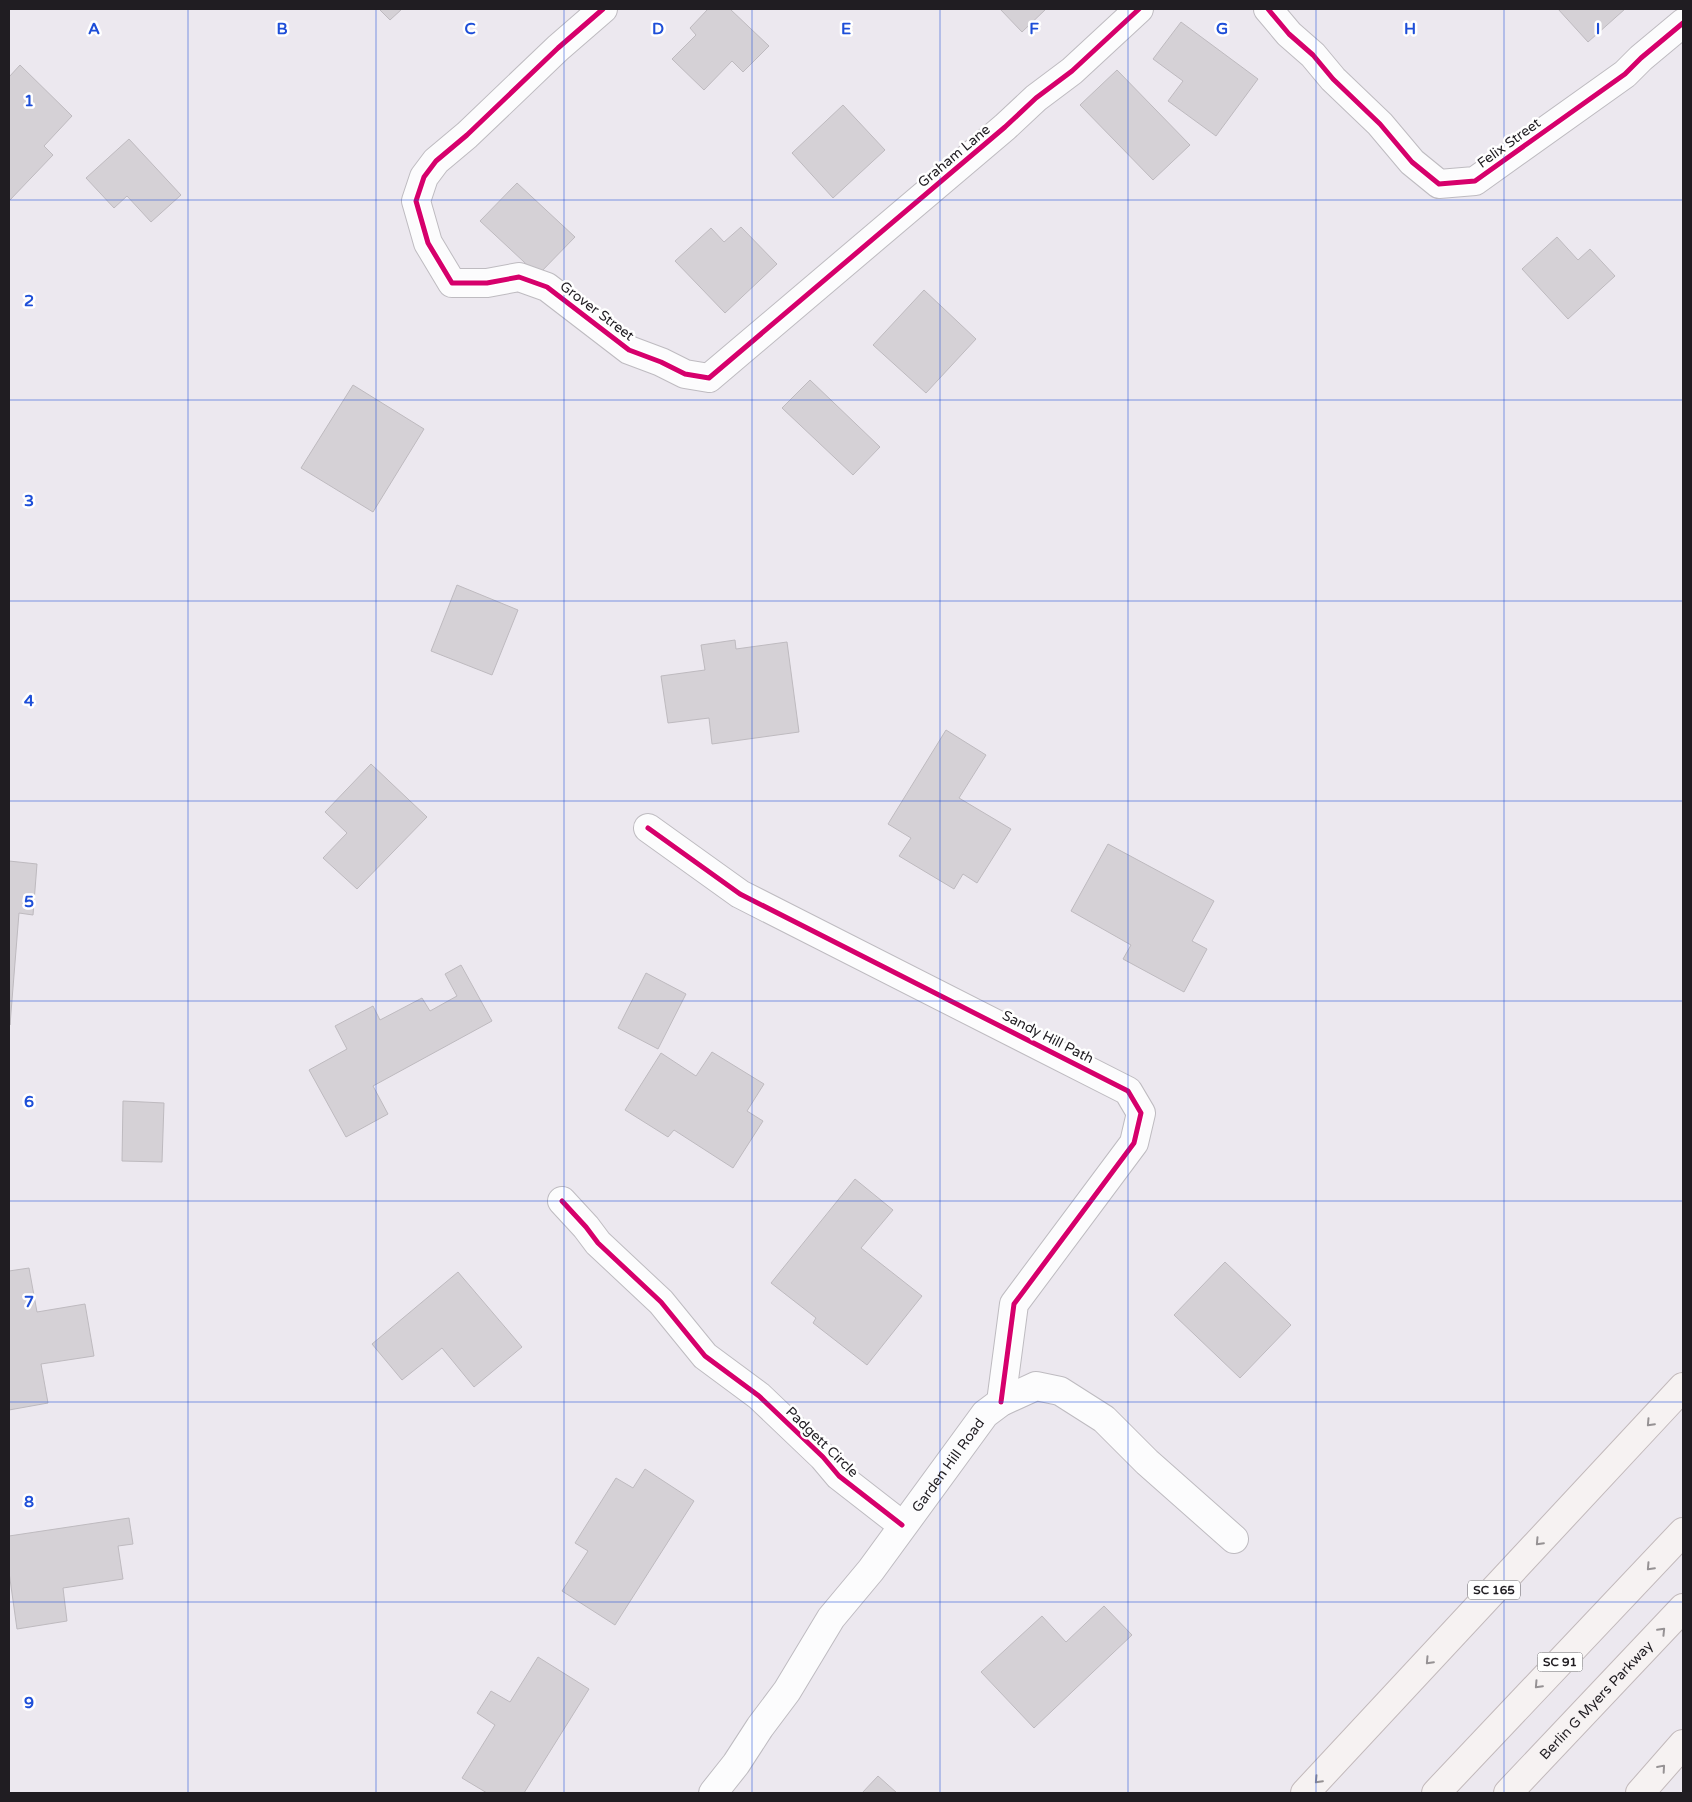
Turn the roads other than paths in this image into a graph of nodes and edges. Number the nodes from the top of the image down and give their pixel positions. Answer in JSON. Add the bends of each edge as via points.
{"nodes":[{"id":1,"x":603,"y":9,"type":"edge"},
{"id":2,"x":1139,"y":9,"type":"edge"},
{"id":3,"x":1268,"y":9,"type":"edge"},
{"id":4,"x":1683,"y":23,"type":"edge"},
{"id":5,"x":781,"y":317,"type":"joint"},
{"id":6,"x":648,"y":828,"type":"dead end"},
{"id":7,"x":562,"y":1201,"type":"dead end"},
{"id":8,"x":1683,"y":1387,"type":"edge"},
{"id":9,"x":1001,"y":1402,"type":"junction"},
{"id":10,"x":902,"y":1525,"type":"junction"},
{"id":11,"x":1683,"y":1532,"type":"edge"},
{"id":12,"x":1234,"y":1539,"type":"dead end"},
{"id":13,"x":1683,"y":1608,"type":"edge"},
{"id":14,"x":1683,"y":1744,"type":"edge"},
{"id":15,"x":713,"y":1793,"type":"edge"},
{"id":16,"x":1305,"y":1793,"type":"edge"},
{"id":17,"x":1436,"y":1793,"type":"edge"},
{"id":18,"x":1508,"y":1793,"type":"edge"},
{"id":19,"x":1640,"y":1793,"type":"edge"}],
"edges":[{"from":1,"to":5,"type":"street","name":"Grover Street","via":[[436,160],[424,177],[416,200],[428,243],[452,283],[487,283],[519,277],[547,287],[630,350],[685,374],[709,378]]},
{"from":2,"to":5,"type":"street","name":"Graham Lane","via":[[1072,72],[1036,98]]},
{"from":3,"to":4,"type":"street","name":"Felix Street","via":[[1380,124],[1412,162],[1439,184],[1475,182],[1625,74]]},
{"from":6,"to":9,"type":"street","name":"Sandy Hill Path","via":[[740,894],[1128,1091],[1141,1113],[1134,1143],[1014,1304]]},
{"from":7,"to":10,"type":"street","name":"Padgett Circle","via":[[598,1243],[661,1302],[705,1356],[760,1396],[839,1476]]},
{"from":8,"to":16,"type":"main road","number":"SC 165","one_way":true},
{"from":9,"to":10,"type":"street","name":"Garden Hill Road","via":[[985,1414]]},
{"from":9,"to":12,"type":"street","name":"Garden Hill Road","via":[[1036,1386],[1060,1391],[1104,1419]]},
{"from":10,"to":15,"type":"street","name":"Garden Hill Road","via":[[871,1570],[831,1618],[787,1691]]},
{"from":11,"to":17,"type":"main road","number":"SC 91","one_way":true},
{"from":18,"to":13,"type":"main road","name":"Berlin G Myers Parkway","one_way":true},
{"from":19,"to":14,"type":"main road","one_way":true}]}
